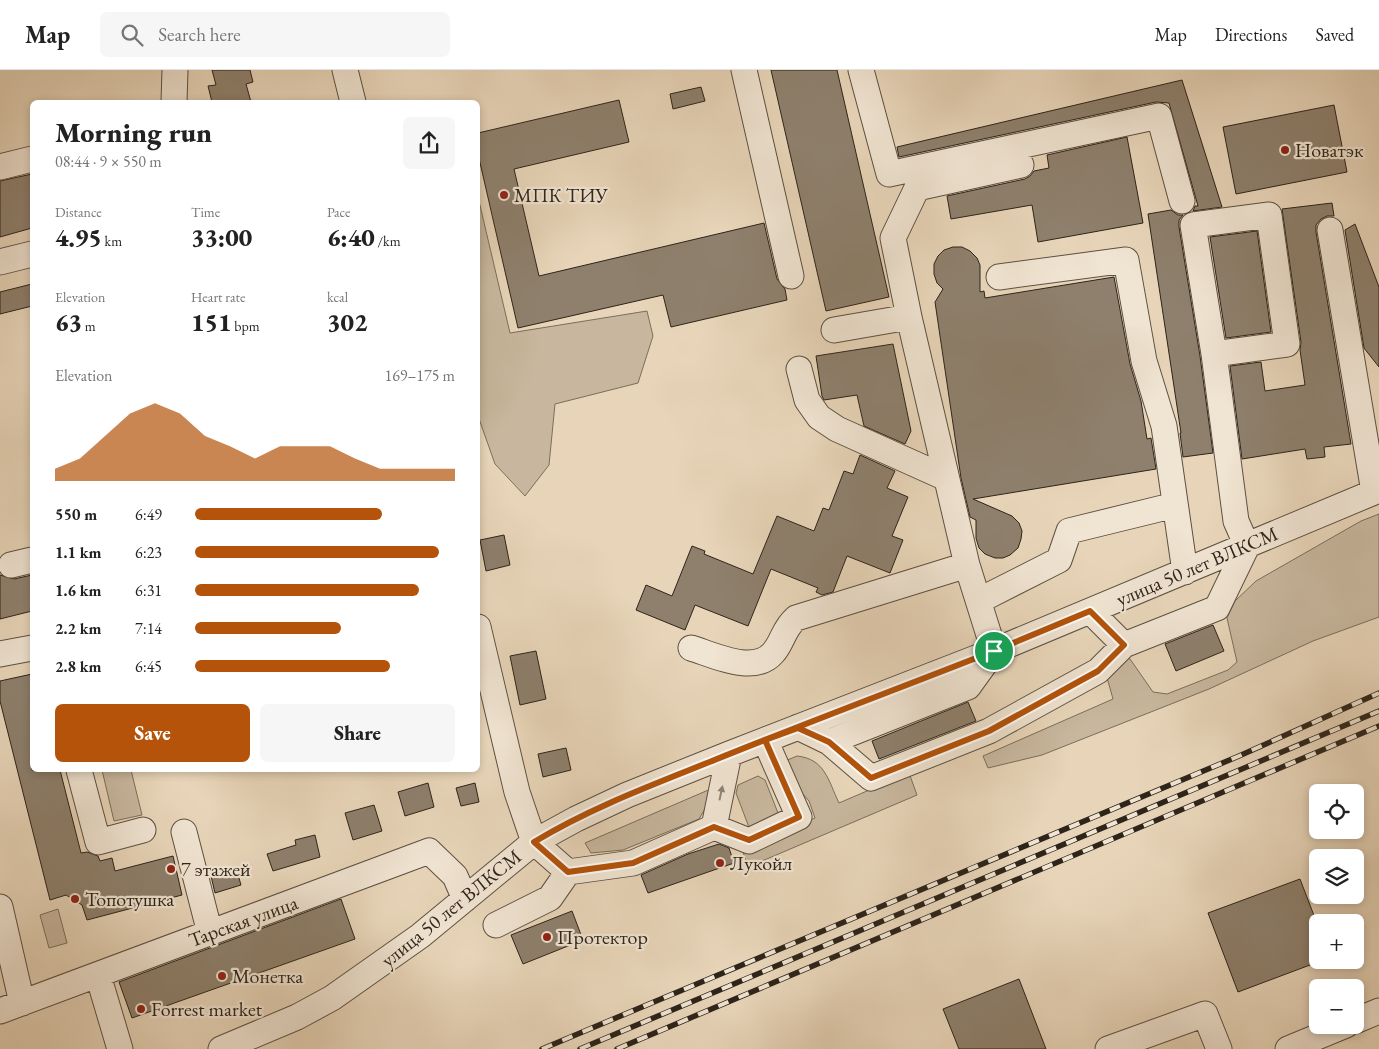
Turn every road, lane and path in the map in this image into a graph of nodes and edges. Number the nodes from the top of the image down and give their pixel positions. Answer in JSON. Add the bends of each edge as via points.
{"nodes":[{"id":1,"x":175,"y":70,"type":"edge"},
{"id":2,"x":345,"y":70,"type":"edge"},
{"id":3,"x":744,"y":70,"type":"edge"},
{"id":4,"x":862,"y":70,"type":"edge"},
{"id":5,"x":174,"y":100,"type":"edge"},
{"id":6,"x":352,"y":100,"type":"edge"},
{"id":7,"x":30,"y":160,"type":"edge"},
{"id":8,"x":1021,"y":165,"type":"dead end"},
{"id":9,"x":0,"y":168,"type":"edge"},
{"id":10,"x":1182,"y":201,"type":"dead end"},
{"id":11,"x":1330,"y":230,"type":"dead end"},
{"id":12,"x":30,"y":254,"type":"edge"},
{"id":13,"x":0,"y":262,"type":"edge"},
{"id":14,"x":791,"y":276,"type":"dead end"},
{"id":15,"x":999,"y":277,"type":"dead end"},
{"id":16,"x":909,"y":317,"type":"junction"},
{"id":17,"x":834,"y":330,"type":"dead end"},
{"id":18,"x":1214,"y":354,"type":"junction"},
{"id":19,"x":799,"y":368,"type":"dead end"},
{"id":20,"x":946,"y":478,"type":"junction"},
{"id":21,"x":1376,"y":491,"type":"edge"},
{"id":22,"x":1175,"y":505,"type":"junction"},
{"id":23,"x":1247,"y":546,"type":"junction"},
{"id":24,"x":967,"y":565,"type":"junction"},
{"id":25,"x":1185,"y":572,"type":"junction"},
{"id":26,"x":988,"y":596,"type":"dead end"},
{"id":27,"x":1090,"y":611,"type":"junction"},
{"id":28,"x":480,"y":635,"type":"edge"},
{"id":29,"x":1124,"y":645,"type":"junction"},
{"id":30,"x":30,"y":648,"type":"edge"},
{"id":31,"x":691,"y":648,"type":"dead end"},
{"id":32,"x":994,"y":651,"type":"junction"},
{"id":33,"x":0,"y":654,"type":"edge"},
{"id":34,"x":798,"y":728,"type":"junction"},
{"id":35,"x":765,"y":740,"type":"junction"},
{"id":36,"x":829,"y":742,"type":"junction"},
{"id":37,"x":729,"y":754,"type":"junction"},
{"id":38,"x":80,"y":772,"type":"edge"},
{"id":39,"x":714,"y":827,"type":"junction"},
{"id":40,"x":143,"y":830,"type":"dead end"},
{"id":41,"x":184,"y":832,"type":"dead end"},
{"id":42,"x":534,"y":842,"type":"junction"},
{"id":43,"x":568,"y":872,"type":"junction"},
{"id":44,"x":465,"y":899,"type":"junction"},
{"id":45,"x":0,"y":907,"type":"edge"},
{"id":46,"x":496,"y":925,"type":"dead end"},
{"id":47,"x":210,"y":933,"type":"junction"},
{"id":48,"x":98,"y":975,"type":"junction"},
{"id":49,"x":11,"y":1007,"type":"edge"},
{"id":50,"x":1379,"y":1012,"type":"edge"},
{"id":51,"x":1364,"y":1018,"type":"edge"},
{"id":52,"x":1324,"y":1034,"type":"edge"},
{"id":53,"x":120,"y":1049,"type":"edge"},
{"id":54,"x":221,"y":1049,"type":"edge"},
{"id":55,"x":1108,"y":1049,"type":"edge"},
{"id":56,"x":1219,"y":1049,"type":"edge"},
{"id":57,"x":1288,"y":1049,"type":"edge"}],
"edges":[{"from":1,"to":5,"type":"street"},
{"from":2,"to":6,"type":"street"},
{"from":3,"to":14,"type":"street"},
{"from":4,"to":10,"type":"street","via":[[889,174],[1159,116]]},
{"from":7,"to":9,"type":"street"},
{"from":8,"to":16,"type":"street","via":[[918,188],[893,238]]},
{"from":11,"to":21,"type":"street"},
{"from":12,"to":13,"type":"street"},
{"from":15,"to":22,"type":"street","via":[[1126,260],[1144,361],[1164,426]]},
{"from":16,"to":17,"type":"street"},
{"from":16,"to":20,"type":"street"},
{"from":18,"to":18,"type":"street","via":[[1192,225],[1269,215],[1287,344]]},
{"from":18,"to":23,"type":"street","via":[[1236,521]]},
{"from":19,"to":20,"type":"street","via":[[807,400],[819,417],[837,429]]},
{"from":20,"to":24,"type":"street"},
{"from":21,"to":23,"type":"street","name":"улица 50 лет ВЛКСМ"},
{"from":22,"to":25,"type":"street"},
{"from":22,"to":26,"type":"street","via":[[1069,530],[1059,560]]},
{"from":23,"to":25,"type":"street","name":"улица 50 лет ВЛКСМ"},
{"from":23,"to":29,"type":"street","via":[[1217,608]]},
{"from":24,"to":31,"type":"street","via":[[796,618],[787,626],[773,653],[760,662],[745,664]]},
{"from":24,"to":32,"type":"street"},
{"from":25,"to":27,"type":"street","name":"улица 50 лет ВЛКСМ"},
{"from":27,"to":29,"type":"street"},
{"from":27,"to":32,"type":"street","name":"улица 50 лет ВЛКСМ"},
{"from":28,"to":42,"type":"street","via":[[517,792]]},
{"from":29,"to":36,"type":"street","via":[[1098,671],[989,731],[871,778]]},
{"from":30,"to":33,"type":"street"},
{"from":32,"to":34,"type":"street","name":"улица 50 лет ВЛКСМ"},
{"from":32,"to":36,"type":"street","via":[[968,687]]},
{"from":34,"to":35,"type":"street","name":"улица 50 лет ВЛКСМ"},
{"from":34,"to":36,"type":"street"},
{"from":35,"to":37,"type":"street","name":"улица 50 лет ВЛКСМ"},
{"from":35,"to":39,"type":"street","via":[[799,817],[749,840]]},
{"from":39,"to":37,"type":"street","one_way":true},
{"from":37,"to":42,"type":"street","name":"улица 50 лет ВЛКСМ","via":[[627,795]]},
{"from":38,"to":40,"type":"street","via":[[98,842]]},
{"from":39,"to":43,"type":"street","via":[[633,863]]},
{"from":41,"to":47,"type":"street"},
{"from":42,"to":43,"type":"street"},
{"from":42,"to":44,"type":"street","name":"улица 50 лет ВЛКСМ"},
{"from":43,"to":46,"type":"street","via":[[550,898]]},
{"from":44,"to":47,"type":"street","name":"Тарская улица","via":[[455,876],[429,851]]},
{"from":44,"to":54,"type":"street","name":"улица 50 лет ВЛКСМ","via":[[420,936],[332,998],[298,1017]]},
{"from":45,"to":49,"type":"street"},
{"from":47,"to":48,"type":"street","name":"Тарская улица"},
{"from":48,"to":49,"type":"street","name":"Тарская улица"},
{"from":48,"to":53,"type":"street"},
{"from":50,"to":51,"type":"street"},
{"from":52,"to":57,"type":"street"},
{"from":55,"to":56,"type":"street","via":[[1205,1014]]}]}
